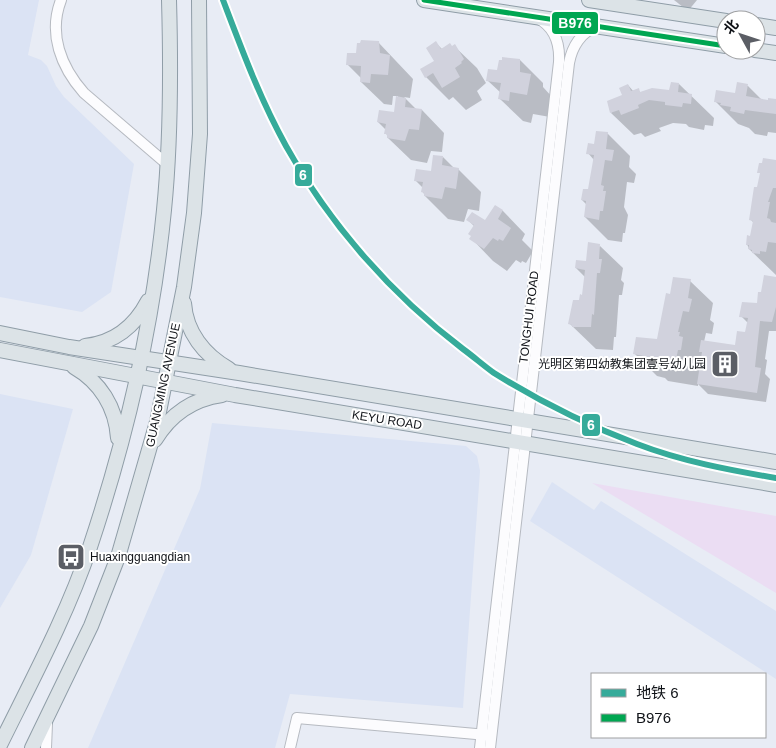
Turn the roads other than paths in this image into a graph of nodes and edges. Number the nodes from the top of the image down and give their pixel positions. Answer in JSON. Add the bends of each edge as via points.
{"nodes":[{"id":1,"x":61,"y":0,"type":"edge"},
{"id":2,"x":169,"y":0,"type":"edge"},
{"id":3,"x":199,"y":0,"type":"edge"},
{"id":4,"x":424,"y":0,"type":"edge"},
{"id":5,"x":589,"y":0,"type":"edge"},
{"id":6,"x":603,"y":1,"type":"edge"},
{"id":7,"x":534,"y":17,"type":"junction"},
{"id":8,"x":716,"y":19,"type":"edge"},
{"id":9,"x":601,"y":27,"type":"junction"},
{"id":10,"x":716,"y":44,"type":"edge"},
{"id":11,"x":168,"y":165,"type":"junction"},
{"id":12,"x":154,"y":282,"type":"junction"},
{"id":13,"x":184,"y":287,"type":"junction"},
{"id":14,"x":0,"y":333,"type":"edge"},
{"id":15,"x":70,"y":347,"type":"junction"},
{"id":16,"x":0,"y":350,"type":"edge"},
{"id":17,"x":141,"y":358,"type":"junction"},
{"id":18,"x":64,"y":362,"type":"junction"},
{"id":19,"x":169,"y":362,"type":"junction"},
{"id":20,"x":239,"y":373,"type":"junction"},
{"id":21,"x":137,"y":376,"type":"junction"},
{"id":22,"x":165,"y":381,"type":"junction"},
{"id":23,"x":235,"y":395,"type":"junction"},
{"id":24,"x":522,"y":420,"type":"junction"},
{"id":25,"x":520,"y":442,"type":"junction"},
{"id":26,"x":118,"y":451,"type":"junction"},
{"id":27,"x":147,"y":458,"type":"junction"},
{"id":28,"x":776,"y":462,"type":"edge"},
{"id":29,"x":776,"y":485,"type":"edge"},
{"id":30,"x":50,"y":711,"type":"junction"},
{"id":31,"x":487,"y":735,"type":"junction"},
{"id":32,"x":0,"y":745,"type":"edge"},
{"id":33,"x":32,"y":748,"type":"edge"},
{"id":34,"x":46,"y":748,"type":"edge"},
{"id":35,"x":290,"y":748,"type":"edge"},
{"id":36,"x":480,"y":748,"type":"edge"},
{"id":37,"x":490,"y":748,"type":"edge"}],
"edges":[{"from":1,"to":11,"type":"street","via":[[56,36],[62,60],[74,83]]},
{"from":2,"to":11,"type":"main road"},
{"from":3,"to":13,"type":"main road","name":"GUANGMING AVENUE","via":[[200,134]]},
{"from":4,"to":7,"type":"main road"},
{"from":5,"to":6,"type":"main road"},
{"from":6,"to":8,"type":"main road"},
{"from":7,"to":9,"type":"main road"},
{"from":7,"to":24,"type":"street","name":"TONGHUI ROAD","via":[[552,31],[558,40],[560,53]]},
{"from":9,"to":10,"type":"main road"},
{"from":9,"to":24,"type":"street","name":"TONGHUI ROAD","via":[[584,34],[570,57]]},
{"from":11,"to":12,"type":"main road"},
{"from":12,"to":15,"type":"main road","via":[[144,310],[124,331],[98,344]]},
{"from":12,"to":17,"type":"main road"},
{"from":13,"to":19,"type":"main road","name":"GUANGMING AVENUE"},
{"from":13,"to":20,"type":"main road","via":[[186,317],[196,340],[213,358]]},
{"from":14,"to":15,"type":"main road","name":"KEYU ROAD"},
{"from":15,"to":17,"type":"main road","name":"KEYU ROAD"},
{"from":16,"to":18,"type":"main road","name":"KEYU ROAD"},
{"from":17,"to":19,"type":"main road","name":"KEYU ROAD"},
{"from":17,"to":21,"type":"main road"},
{"from":18,"to":21,"type":"main road","name":"KEYU ROAD"},
{"from":18,"to":26,"type":"main road","via":[[89,377],[108,400],[118,430]]},
{"from":19,"to":20,"type":"main road","name":"KEYU ROAD"},
{"from":19,"to":22,"type":"main road","name":"GUANGMING AVENUE"},
{"from":20,"to":24,"type":"main road","name":"KEYU ROAD"},
{"from":21,"to":22,"type":"main road","name":"KEYU ROAD"},
{"from":21,"to":26,"type":"main road"},
{"from":22,"to":23,"type":"main road","name":"KEYU ROAD"},
{"from":22,"to":27,"type":"main road","name":"GUANGMING AVENUE"},
{"from":23,"to":25,"type":"main road","name":"KEYU ROAD"},
{"from":23,"to":27,"type":"main road","via":[[209,398],[185,408],[161,430]]},
{"from":24,"to":25,"type":"street","name":"TONGHUI ROAD"},
{"from":24,"to":28,"type":"main road","name":"KEYU ROAD"},
{"from":25,"to":29,"type":"main road","name":"KEYU ROAD"},
{"from":25,"to":31,"type":"street","name":"TONGHUI ROAD"},
{"from":26,"to":32,"type":"main road","via":[[90,548],[64,614]]},
{"from":27,"to":30,"type":"main road","name":"GUANGMING AVENUE","via":[[118,557],[91,626]]},
{"from":30,"to":33,"type":"main road","name":"GUANGMING AVENUE"},
{"from":30,"to":34,"type":"street"},
{"from":31,"to":35,"type":"street","via":[[297,718]]},
{"from":31,"to":36,"type":"street","name":"TONGHUI ROAD"},
{"from":31,"to":37,"type":"street","name":"TONGHUI ROAD"}]}
